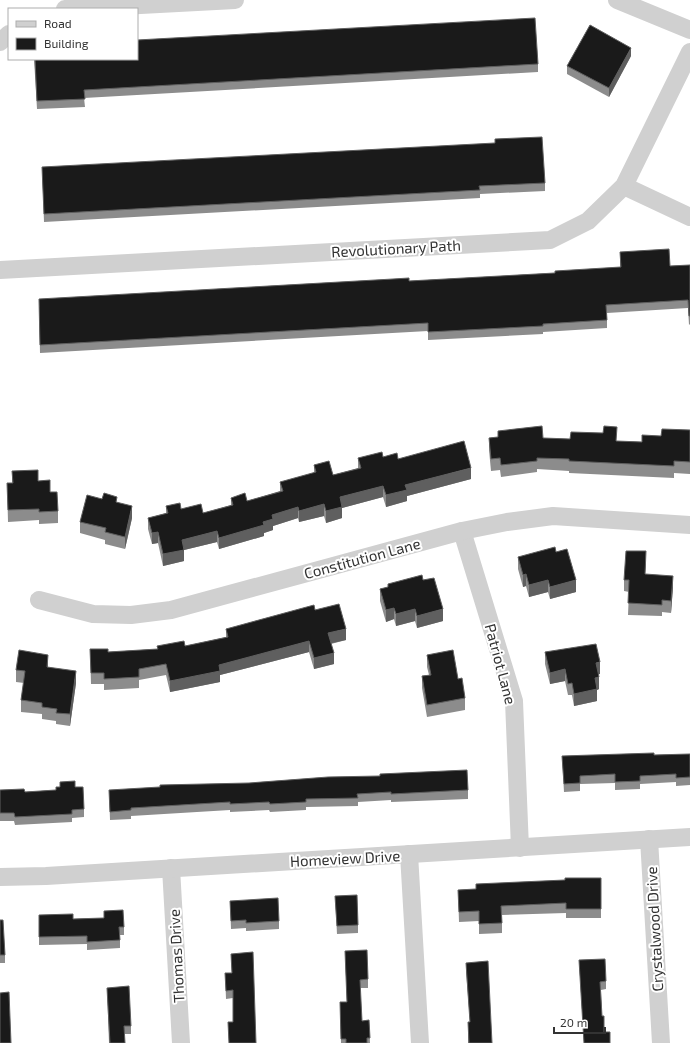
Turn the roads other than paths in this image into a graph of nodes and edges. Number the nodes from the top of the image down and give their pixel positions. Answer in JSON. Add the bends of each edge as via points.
{"nodes":[{"id":1,"x":235,"y":0,"type":"edge"},
{"id":2,"x":617,"y":0,"type":"edge"},
{"id":3,"x":85,"y":8,"type":"edge"},
{"id":4,"x":690,"y":30,"type":"edge"},
{"id":5,"x":8,"y":35,"type":"edge"},
{"id":6,"x":0,"y":42,"type":"edge"},
{"id":7,"x":690,"y":52,"type":"edge"},
{"id":8,"x":624,"y":186,"type":"junction"},
{"id":9,"x":690,"y":217,"type":"edge"},
{"id":10,"x":0,"y":270,"type":"edge"},
{"id":11,"x":690,"y":525,"type":"edge"},
{"id":12,"x":462,"y":532,"type":"junction"},
{"id":13,"x":39,"y":600,"type":"dead end"},
{"id":14,"x":690,"y":837,"type":"edge"},
{"id":15,"x":649,"y":839,"type":"junction"},
{"id":16,"x":520,"y":848,"type":"junction"},
{"id":17,"x":409,"y":854,"type":"junction"},
{"id":18,"x":171,"y":868,"type":"junction"},
{"id":19,"x":0,"y":877,"type":"edge"},
{"id":20,"x":181,"y":1043,"type":"edge"},
{"id":21,"x":420,"y":1043,"type":"edge"},
{"id":22,"x":661,"y":1043,"type":"edge"}],
"edges":[{"from":1,"to":3,"type":"street"},
{"from":2,"to":4,"type":"street"},
{"from":5,"to":6,"type":"street"},
{"from":7,"to":8,"type":"street","name":"Revolutionary Path"},
{"from":8,"to":9,"type":"street"},
{"from":8,"to":10,"type":"street","name":"Revolutionary Path","via":[[588,221],[550,240]]},
{"from":11,"to":12,"type":"street","name":"Constitution Lane","via":[[553,516],[507,522]]},
{"from":12,"to":13,"type":"street","name":"Constitution Lane","via":[[171,610],[131,615],[93,614]]},
{"from":12,"to":16,"type":"street","name":"Patriot Lane","via":[[514,701]]},
{"from":14,"to":15,"type":"street","name":"Homeview Drive"},
{"from":15,"to":16,"type":"street","name":"Homeview Drive"},
{"from":15,"to":22,"type":"street","name":"Crystalwood Drive"},
{"from":16,"to":17,"type":"street","name":"Homeview Drive"},
{"from":17,"to":18,"type":"street","name":"Homeview Drive"},
{"from":17,"to":21,"type":"street"},
{"from":18,"to":19,"type":"street","name":"Homeview Drive"},
{"from":18,"to":20,"type":"street","name":"Thomas Drive"}]}
